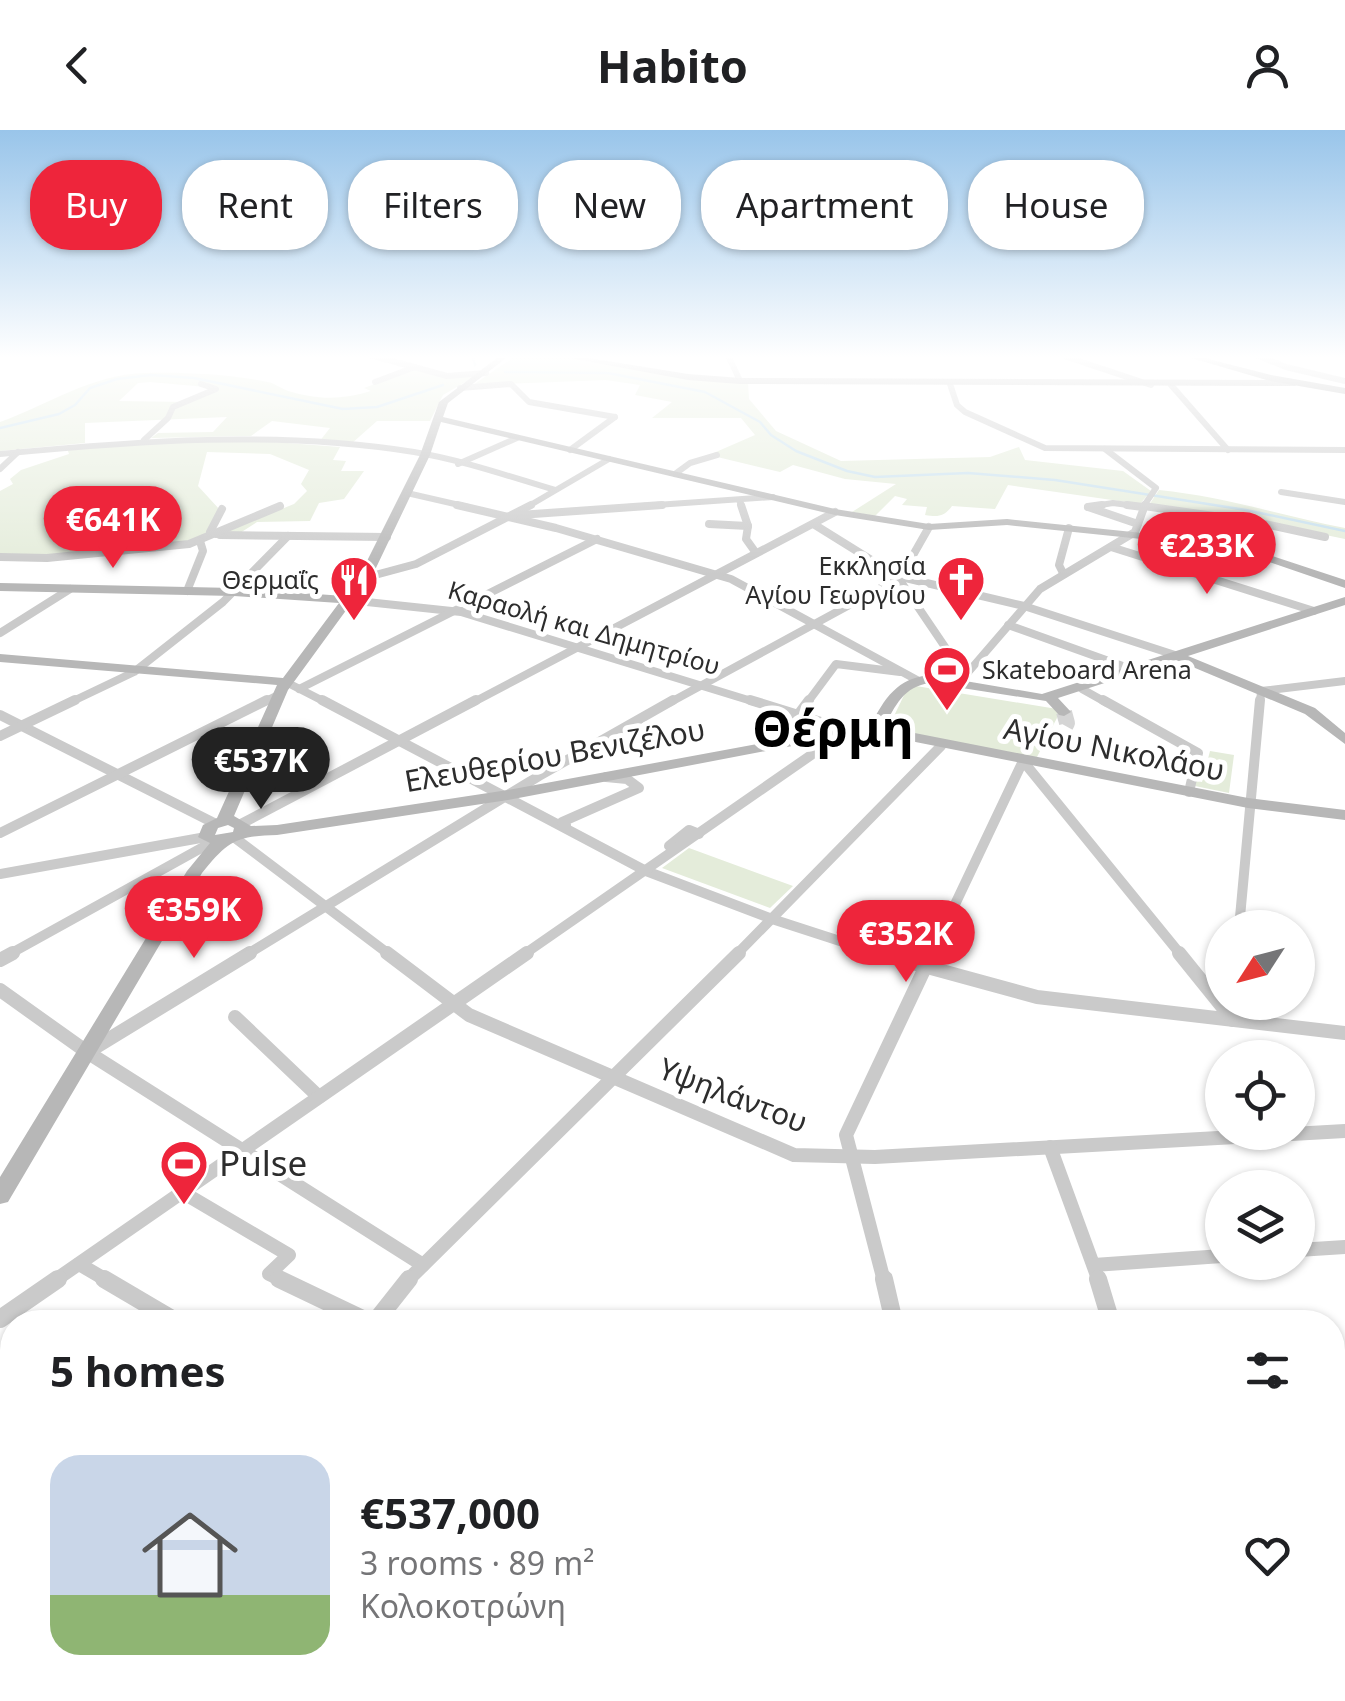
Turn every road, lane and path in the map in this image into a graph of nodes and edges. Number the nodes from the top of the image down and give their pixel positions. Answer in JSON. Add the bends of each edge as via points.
{"nodes":[{"id":1,"x":157,"y":428,"type":"edge"},
{"id":2,"x":435,"y":428,"type":"edge"},
{"id":3,"x":477,"y":428,"type":"edge"},
{"id":4,"x":600,"y":428,"type":"edge"},
{"id":5,"x":999,"y":428,"type":"edge"},
{"id":6,"x":1209,"y":428,"type":"edge"},
{"id":7,"x":517,"y":438,"type":"junction"},
{"id":8,"x":144,"y":440,"type":"junction"},
{"id":9,"x":1105,"y":449,"type":"junction"},
{"id":10,"x":570,"y":450,"type":"junction"},
{"id":11,"x":1228,"y":450,"type":"junction"},
{"id":12,"x":1345,"y":450,"type":"edge"},
{"id":13,"x":18,"y":452,"type":"junction"},
{"id":14,"x":0,"y":454,"type":"edge"},
{"id":15,"x":425,"y":454,"type":"junction"},
{"id":16,"x":717,"y":454,"type":"dead end"},
{"id":17,"x":610,"y":459,"type":"junction"},
{"id":18,"x":458,"y":464,"type":"junction"},
{"id":19,"x":0,"y":469,"type":"edge"},
{"id":20,"x":675,"y":474,"type":"junction"},
{"id":21,"x":556,"y":490,"type":"junction"},
{"id":22,"x":752,"y":492,"type":"junction"},
{"id":23,"x":1281,"y":492,"type":"dead end"},
{"id":24,"x":407,"y":493,"type":"junction"},
{"id":25,"x":773,"y":498,"type":"junction"},
{"id":26,"x":739,"y":500,"type":"junction"},
{"id":27,"x":1345,"y":502,"type":"edge"},
{"id":28,"x":1145,"y":505,"type":"junction"},
{"id":29,"x":280,"y":506,"type":"dead end"},
{"id":30,"x":222,"y":509,"type":"dead end"},
{"id":31,"x":834,"y":512,"type":"junction"},
{"id":32,"x":509,"y":516,"type":"junction"},
{"id":33,"x":709,"y":524,"type":"dead end"},
{"id":34,"x":815,"y":525,"type":"junction"},
{"id":35,"x":748,"y":526,"type":"junction"},
{"id":36,"x":929,"y":527,"type":"junction"},
{"id":37,"x":1069,"y":528,"type":"junction"},
{"id":38,"x":1136,"y":528,"type":"junction"},
{"id":39,"x":216,"y":534,"type":"junction"},
{"id":40,"x":288,"y":536,"type":"junction"},
{"id":41,"x":387,"y":537,"type":"junction"},
{"id":42,"x":1325,"y":537,"type":"dead end"},
{"id":43,"x":597,"y":539,"type":"junction"},
{"id":44,"x":200,"y":542,"type":"junction"},
{"id":45,"x":1111,"y":547,"type":"junction"},
{"id":46,"x":756,"y":552,"type":"junction"},
{"id":47,"x":0,"y":557,"type":"edge"},
{"id":48,"x":714,"y":573,"type":"junction"},
{"id":49,"x":1063,"y":573,"type":"junction"},
{"id":50,"x":898,"y":576,"type":"junction"},
{"id":51,"x":364,"y":578,"type":"junction"},
{"id":52,"x":1345,"y":584,"type":"edge"},
{"id":53,"x":0,"y":588,"type":"edge"},
{"id":54,"x":70,"y":589,"type":"junction"},
{"id":55,"x":186,"y":591,"type":"junction"},
{"id":56,"x":234,"y":592,"type":"junction"},
{"id":57,"x":348,"y":600,"type":"junction"},
{"id":58,"x":1345,"y":601,"type":"edge"},
{"id":59,"x":1024,"y":606,"type":"junction"},
{"id":60,"x":454,"y":610,"type":"junction"},
{"id":61,"x":1314,"y":610,"type":"junction"},
{"id":62,"x":812,"y":622,"type":"junction"},
{"id":63,"x":1008,"y":625,"type":"junction"},
{"id":64,"x":0,"y":634,"type":"edge"},
{"id":65,"x":578,"y":647,"type":"junction"},
{"id":66,"x":1178,"y":656,"type":"junction"},
{"id":67,"x":0,"y":658,"type":"edge"},
{"id":68,"x":1134,"y":670,"type":"junction"},
{"id":69,"x":134,"y":672,"type":"junction"},
{"id":70,"x":910,"y":676,"type":"junction"},
{"id":71,"x":961,"y":680,"type":"junction"},
{"id":72,"x":1345,"y":681,"type":"edge"},
{"id":73,"x":702,"y":684,"type":"junction"},
{"id":74,"x":288,"y":689,"type":"junction"},
{"id":75,"x":1082,"y":689,"type":"junction"},
{"id":76,"x":1261,"y":691,"type":"junction"},
{"id":77,"x":1050,"y":697,"type":"junction"},
{"id":78,"x":800,"y":712,"type":"junction"},
{"id":79,"x":1064,"y":712,"type":"dead end"},
{"id":80,"x":0,"y":715,"type":"edge"},
{"id":81,"x":22,"y":726,"type":"junction"},
{"id":82,"x":874,"y":730,"type":"junction"},
{"id":83,"x":845,"y":733,"type":"junction"},
{"id":84,"x":0,"y":736,"type":"edge"},
{"id":85,"x":1345,"y":740,"type":"edge"},
{"id":86,"x":402,"y":741,"type":"junction"},
{"id":87,"x":941,"y":746,"type":"junction"},
{"id":88,"x":1054,"y":747,"type":"tunnel mouth"},
{"id":89,"x":1022,"y":761,"type":"junction"},
{"id":90,"x":1046,"y":765,"type":"junction"},
{"id":91,"x":118,"y":775,"type":"junction"},
{"id":92,"x":576,"y":781,"type":"junction"},
{"id":93,"x":1188,"y":792,"type":"junction"},
{"id":94,"x":508,"y":795,"type":"junction"},
{"id":95,"x":1248,"y":803,"type":"junction"},
{"id":96,"x":473,"y":806,"type":"junction"},
{"id":97,"x":1345,"y":815,"type":"edge"},
{"id":98,"x":225,"y":832,"type":"junction"},
{"id":99,"x":0,"y":833,"type":"edge"},
{"id":100,"x":699,"y":834,"type":"junction"},
{"id":101,"x":165,"y":844,"type":"junction"},
{"id":102,"x":176,"y":862,"type":"junction"},
{"id":103,"x":196,"y":870,"type":"junction"},
{"id":104,"x":646,"y":870,"type":"junction"},
{"id":105,"x":0,"y":874,"type":"edge"},
{"id":106,"x":324,"y":906,"type":"junction"},
{"id":107,"x":1240,"y":910,"type":"edge"},
{"id":108,"x":772,"y":919,"type":"junction"},
{"id":109,"x":0,"y":960,"type":"edge"},
{"id":110,"x":925,"y":969,"type":"junction"},
{"id":111,"x":1205,"y":987,"type":"edge"},
{"id":112,"x":0,"y":990,"type":"edge"},
{"id":113,"x":452,"y":1005,"type":"junction"},
{"id":114,"x":234,"y":1017,"type":"dead end"},
{"id":115,"x":1205,"y":1018,"type":"edge"},
{"id":116,"x":1232,"y":1020,"type":"edge"},
{"id":117,"x":1345,"y":1033,"type":"edge"},
{"id":118,"x":87,"y":1052,"type":"junction"},
{"id":119,"x":615,"y":1079,"type":"junction"},
{"id":120,"x":319,"y":1097,"type":"junction"},
{"id":121,"x":1345,"y":1131,"type":"edge"},
{"id":122,"x":1050,"y":1148,"type":"junction"},
{"id":123,"x":242,"y":1150,"type":"junction"},
{"id":124,"x":852,"y":1157,"type":"junction"},
{"id":125,"x":182,"y":1192,"type":"junction"},
{"id":126,"x":0,"y":1196,"type":"edge"},
{"id":127,"x":1345,"y":1247,"type":"edge"},
{"id":128,"x":1315,"y":1249,"type":"edge"},
{"id":129,"x":1205,"y":1257,"type":"edge"},
{"id":130,"x":79,"y":1264,"type":"junction"},
{"id":131,"x":423,"y":1264,"type":"junction"},
{"id":132,"x":1094,"y":1265,"type":"junction"},
{"id":133,"x":13,"y":1310,"type":"edge"},
{"id":134,"x":157,"y":1310,"type":"edge"},
{"id":135,"x":346,"y":1310,"type":"edge"},
{"id":136,"x":383,"y":1310,"type":"edge"},
{"id":137,"x":891,"y":1310,"type":"edge"},
{"id":138,"x":1107,"y":1310,"type":"edge"}],
"edges":[{"from":1,"to":8,"type":"street"},
{"from":2,"to":15,"type":"main road"},
{"from":3,"to":7,"type":"main road"},
{"from":4,"to":10,"type":"street"},
{"from":5,"to":9,"type":"street","via":[[1030,444]]},
{"from":6,"to":11,"type":"street"},
{"from":7,"to":10,"type":"main road"},
{"from":7,"to":18,"type":"street"},
{"from":8,"to":13,"type":"street"},
{"from":8,"to":15,"type":"street","via":[[242,437]]},
{"from":9,"to":11,"type":"street"},
{"from":9,"to":28,"type":"street","via":[[1156,488]]},
{"from":10,"to":17,"type":"main road"},
{"from":11,"to":12,"type":"street"},
{"from":13,"to":14,"type":"street"},
{"from":13,"to":19,"type":"street"},
{"from":15,"to":18,"type":"street"},
{"from":15,"to":24,"type":"main road"},
{"from":16,"to":20,"type":"street"},
{"from":17,"to":20,"type":"main road"},
{"from":17,"to":21,"type":"street"},
{"from":18,"to":21,"type":"street"},
{"from":20,"to":22,"type":"main road"},
{"from":21,"to":32,"type":"street"},
{"from":22,"to":25,"type":"main road"},
{"from":22,"to":26,"type":"street"},
{"from":23,"to":27,"type":"street"},
{"from":24,"to":32,"type":"street"},
{"from":24,"to":41,"type":"main road"},
{"from":25,"to":26,"type":"street"},
{"from":25,"to":31,"type":"main road"},
{"from":26,"to":32,"type":"street"},
{"from":26,"to":35,"type":"street"},
{"from":28,"to":38,"type":"street"},
{"from":28,"to":38,"type":"street","via":[[1088,507]]},
{"from":28,"to":42,"type":"street"},
{"from":29,"to":39,"type":"street"},
{"from":30,"to":39,"type":"street","via":[[210,532]]},
{"from":31,"to":34,"type":"street"},
{"from":31,"to":36,"type":"main road"},
{"from":32,"to":43,"type":"street"},
{"from":32,"to":51,"type":"street","via":[[392,574]]},
{"from":33,"to":35,"type":"street"},
{"from":34,"to":46,"type":"street"},
{"from":34,"to":50,"type":"street"},
{"from":35,"to":46,"type":"street","via":[[746,539]]},
{"from":36,"to":37,"type":"main road","via":[[1007,522]]},
{"from":36,"to":50,"type":"street"},
{"from":37,"to":38,"type":"main road"},
{"from":37,"to":49,"type":"street","via":[[1059,565]]},
{"from":38,"to":45,"type":"street"},
{"from":38,"to":52,"type":"main road","via":[[1250,549]]},
{"from":39,"to":40,"type":"street"},
{"from":39,"to":44,"type":"street"},
{"from":40,"to":41,"type":"street"},
{"from":40,"to":56,"type":"street"},
{"from":41,"to":51,"type":"main road"},
{"from":43,"to":48,"type":"street"},
{"from":43,"to":60,"type":"street"},
{"from":44,"to":47,"type":"street"},
{"from":44,"to":55,"type":"street","via":[[204,551]]},
{"from":45,"to":49,"type":"street"},
{"from":45,"to":61,"type":"street"},
{"from":46,"to":48,"type":"street"},
{"from":48,"to":62,"type":"street"},
{"from":48,"to":65,"type":"street"},
{"from":49,"to":59,"type":"street"},
{"from":50,"to":59,"type":"street"},
{"from":50,"to":62,"type":"street"},
{"from":50,"to":71,"type":"street"},
{"from":51,"to":57,"type":"main road"},
{"from":53,"to":54,"type":"main road","name":"Καραολή και Δημητρίου"},
{"from":54,"to":55,"type":"main road","name":"Καραολή και Δημητρίου"},
{"from":54,"to":64,"type":"street"},
{"from":55,"to":56,"type":"main road","name":"Καραολή και Δημητρίου"},
{"from":56,"to":57,"type":"main road","name":"Καραολή και Δημητρίου"},
{"from":56,"to":69,"type":"street"},
{"from":57,"to":60,"type":"street","name":"Καραολή και Δημητρίου"},
{"from":57,"to":74,"type":"main road"},
{"from":58,"to":61,"type":"main road"},
{"from":59,"to":63,"type":"street"},
{"from":59,"to":66,"type":"street"},
{"from":60,"to":65,"type":"street","name":"Καραολή και Δημητρίου"},
{"from":60,"to":74,"type":"street"},
{"from":61,"to":66,"type":"main road"},
{"from":62,"to":70,"type":"street"},
{"from":62,"to":73,"type":"street"},
{"from":63,"to":68,"type":"street"},
{"from":63,"to":71,"type":"street"},
{"from":65,"to":73,"type":"street","name":"Καραολή και Δημητρίου"},
{"from":65,"to":86,"type":"street"},
{"from":66,"to":68,"type":"main road"},
{"from":66,"to":76,"type":"main road"},
{"from":67,"to":69,"type":"main road"},
{"from":68,"to":75,"type":"main road"},
{"from":69,"to":74,"type":"main road"},
{"from":69,"to":81,"type":"street"},
{"from":70,"to":71,"type":"main road"},
{"from":70,"to":78,"type":"street","via":[[836,664]]},
{"from":70,"to":82,"type":"main road"},
{"from":71,"to":77,"type":"main road","via":[[1028,698]]},
{"from":72,"to":76,"type":"street"},
{"from":73,"to":78,"type":"street","name":"Καραολή και Δημητρίου"},
{"from":73,"to":94,"type":"street"},
{"from":74,"to":86,"type":"street"},
{"from":74,"to":91,"type":"street"},
{"from":74,"to":98,"type":"main road"},
{"from":75,"to":77,"type":"main road"},
{"from":75,"to":93,"type":"street","via":[[1198,753]]},
{"from":76,"to":85,"type":"main road","via":[[1310,712]]},
{"from":76,"to":95,"type":"street"},
{"from":77,"to":79,"type":"main road"},
{"from":78,"to":83,"type":"street","name":"Καραολή και Δημητρίου"},
{"from":80,"to":81,"type":"street","name":"Υψηλάντου"},
{"from":81,"to":84,"type":"street"},
{"from":81,"to":91,"type":"street","name":"Υψηλάντου"},
{"from":82,"to":83,"type":"main road","name":"Ελευθερίου Βενιζέλου"},
{"from":82,"to":87,"type":"main road","name":"Αγίου Νικολάου"},
{"from":83,"to":92,"type":"main road","name":"Ελευθερίου Βενιζέλου"},
{"from":83,"to":100,"type":"street"},
{"from":86,"to":94,"type":"street"},
{"from":86,"to":98,"type":"street"},
{"from":87,"to":89,"type":"main road","name":"Αγίου Νικολάου"},
{"from":87,"to":108,"type":"street"},
{"from":88,"to":90,"type":"main road"},
{"from":89,"to":90,"type":"main road","name":"Αγίου Νικολάου"},
{"from":89,"to":110,"type":"street"},
{"from":89,"to":111,"type":"street"},
{"from":90,"to":93,"type":"main road","name":"Αγίου Νικολάου"},
{"from":91,"to":98,"type":"street","name":"Υψηλάντου"},
{"from":91,"to":99,"type":"street"},
{"from":92,"to":94,"type":"main road","name":"Ελευθερίου Βενιζέλου"},
{"from":92,"to":100,"type":"street","via":[[608,777],[636,784],[627,796],[562,822],[646,864],[690,830]]},
{"from":93,"to":95,"type":"main road","name":"Αγίου Νικολάου"},
{"from":94,"to":96,"type":"main road","name":"Ελευθερίου Βενιζέλου"},
{"from":94,"to":104,"type":"street"},
{"from":95,"to":97,"type":"main road","name":"Αγίου Νικολάου"},
{"from":95,"to":107,"type":"street"},
{"from":96,"to":98,"type":"main road","name":"Ελευθερίου Βενιζέλου"},
{"from":96,"to":106,"type":"street"},
{"from":98,"to":101,"type":"street","name":"Ελευθερίου Βενιζέλου"},
{"from":98,"to":102,"type":"street"},
{"from":98,"to":103,"type":"main road"},
{"from":98,"to":106,"type":"street","name":"Υψηλάντου"},
{"from":100,"to":104,"type":"street"},
{"from":101,"to":102,"type":"street"},
{"from":101,"to":105,"type":"street","name":"Ελευθερίου Βενιζέλου"},
{"from":102,"to":103,"type":"street"},
{"from":102,"to":109,"type":"street"},
{"from":103,"to":118,"type":"main road"},
{"from":104,"to":108,"type":"street"},
{"from":104,"to":113,"type":"street"},
{"from":106,"to":113,"type":"street","name":"Υψηλάντου"},
{"from":106,"to":118,"type":"street"},
{"from":108,"to":110,"type":"street"},
{"from":108,"to":119,"type":"street"},
{"from":110,"to":115,"type":"street","via":[[1037,997]]},
{"from":110,"to":124,"type":"street","via":[[848,1129]]},
{"from":112,"to":118,"type":"street"},
{"from":113,"to":119,"type":"street","name":"Υψηλάντου"},
{"from":113,"to":120,"type":"street"},
{"from":114,"to":120,"type":"street"},
{"from":116,"to":117,"type":"street"},
{"from":118,"to":123,"type":"street"},
{"from":118,"to":126,"type":"main road"},
{"from":119,"to":124,"type":"street","name":"Υψηλάντου","via":[[794,1155]]},
{"from":119,"to":131,"type":"street"},
{"from":120,"to":123,"type":"street"},
{"from":121,"to":122,"type":"street","name":"Υψηλάντου"},
{"from":122,"to":124,"type":"street","name":"Υψηλάντου"},
{"from":122,"to":132,"type":"street"},
{"from":123,"to":125,"type":"street"},
{"from":123,"to":131,"type":"street"},
{"from":124,"to":137,"type":"street"},
{"from":125,"to":130,"type":"street"},
{"from":125,"to":135,"type":"street","via":[[288,1255],[268,1274]]},
{"from":127,"to":128,"type":"street"},
{"from":129,"to":132,"type":"street"},
{"from":130,"to":133,"type":"street"},
{"from":130,"to":134,"type":"street"},
{"from":131,"to":136,"type":"street"},
{"from":132,"to":138,"type":"street"}]}
